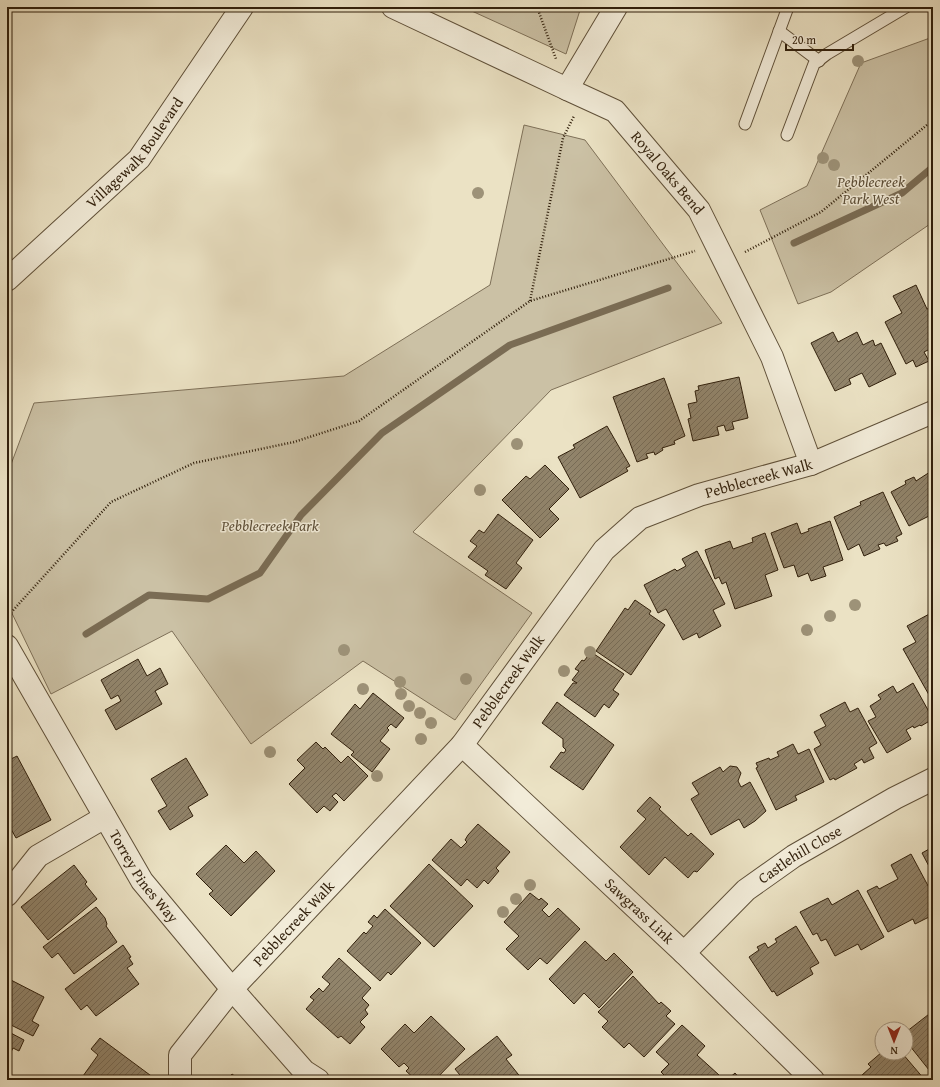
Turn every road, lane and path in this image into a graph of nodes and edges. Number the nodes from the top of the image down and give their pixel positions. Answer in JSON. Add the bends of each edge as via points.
{"nodes":[{"id":1,"x":242,"y":7,"type":"edge"},
{"id":2,"x":393,"y":7,"type":"edge"},
{"id":3,"x":537,"y":7,"type":"edge"},
{"id":4,"x":616,"y":7,"type":"edge"},
{"id":5,"x":788,"y":7,"type":"edge"},
{"id":6,"x":906,"y":7,"type":"edge"},
{"id":7,"x":780,"y":31,"type":"junction"},
{"id":8,"x":819,"y":61,"type":"junction"},
{"id":9,"x":575,"y":93,"type":"junction"},
{"id":10,"x":933,"y":120,"type":"edge"},
{"id":11,"x":745,"y":124,"type":"dead end"},
{"id":12,"x":787,"y":135,"type":"dead end"},
{"id":13,"x":721,"y":254,"type":"junction"},
{"id":14,"x":7,"y":280,"type":"edge"},
{"id":15,"x":530,"y":301,"type":"junction"},
{"id":16,"x":933,"y":412,"type":"edge"},
{"id":17,"x":811,"y":464,"type":"junction"},
{"id":18,"x":7,"y":617,"type":"edge"},
{"id":19,"x":7,"y":646,"type":"edge"},
{"id":20,"x":462,"y":745,"type":"junction"},
{"id":21,"x":933,"y":779,"type":"edge"},
{"id":22,"x":105,"y":817,"type":"junction"},
{"id":23,"x":7,"y":895,"type":"edge"},
{"id":24,"x":684,"y":953,"type":"junction"},
{"id":25,"x":232,"y":989,"type":"junction"},
{"id":26,"x":180,"y":1080,"type":"edge"},
{"id":27,"x":318,"y":1080,"type":"edge"},
{"id":28,"x":813,"y":1080,"type":"edge"}],
"edges":[{"from":1,"to":14,"type":"street","name":"Villagewalk Boulevard","via":[[139,159]]},
{"from":2,"to":9,"type":"street","name":"Royal Oaks Bend"},
{"from":3,"to":9,"type":"path"},
{"from":4,"to":9,"type":"street"},
{"from":5,"to":7,"type":"lane"},
{"from":6,"to":8,"type":"lane"},
{"from":7,"to":8,"type":"lane"},
{"from":7,"to":11,"type":"lane"},
{"from":8,"to":12,"type":"lane","via":[[814,64]]},
{"from":9,"to":13,"type":"street","name":"Royal Oaks Bend","via":[[615,111],[699,210]]},
{"from":9,"to":15,"type":"path","via":[[563,138]]},
{"from":10,"to":13,"type":"path","via":[[821,212]]},
{"from":13,"to":15,"type":"path"},
{"from":13,"to":17,"type":"street","name":"Royal Oaks Bend","via":[[772,357]]},
{"from":15,"to":18,"type":"path","via":[[359,421],[294,442],[194,463],[111,502]]},
{"from":16,"to":17,"type":"street","name":"Pebblecreek Walk"},
{"from":17,"to":20,"type":"street","name":"Pebblecreek Walk","via":[[699,495],[640,518],[604,550]]},
{"from":19,"to":22,"type":"street","name":"Torrey Pines Way"},
{"from":20,"to":24,"type":"street","name":"Sawgrass Link"},
{"from":20,"to":25,"type":"street","name":"Pebblecreek Walk"},
{"from":21,"to":24,"type":"street","name":"Castlehill Close","via":[[788,860],[746,890]]},
{"from":22,"to":23,"type":"street","via":[[38,856]]},
{"from":22,"to":25,"type":"street","name":"Torrey Pines Way","via":[[142,881]]},
{"from":24,"to":28,"type":"street","name":"Sawgrass Link"},
{"from":25,"to":26,"type":"street","name":"Pebblecreek Walk","via":[[180,1054]]},
{"from":25,"to":27,"type":"street","name":"Torrey Pines Way","via":[[304,1071]]}]}
